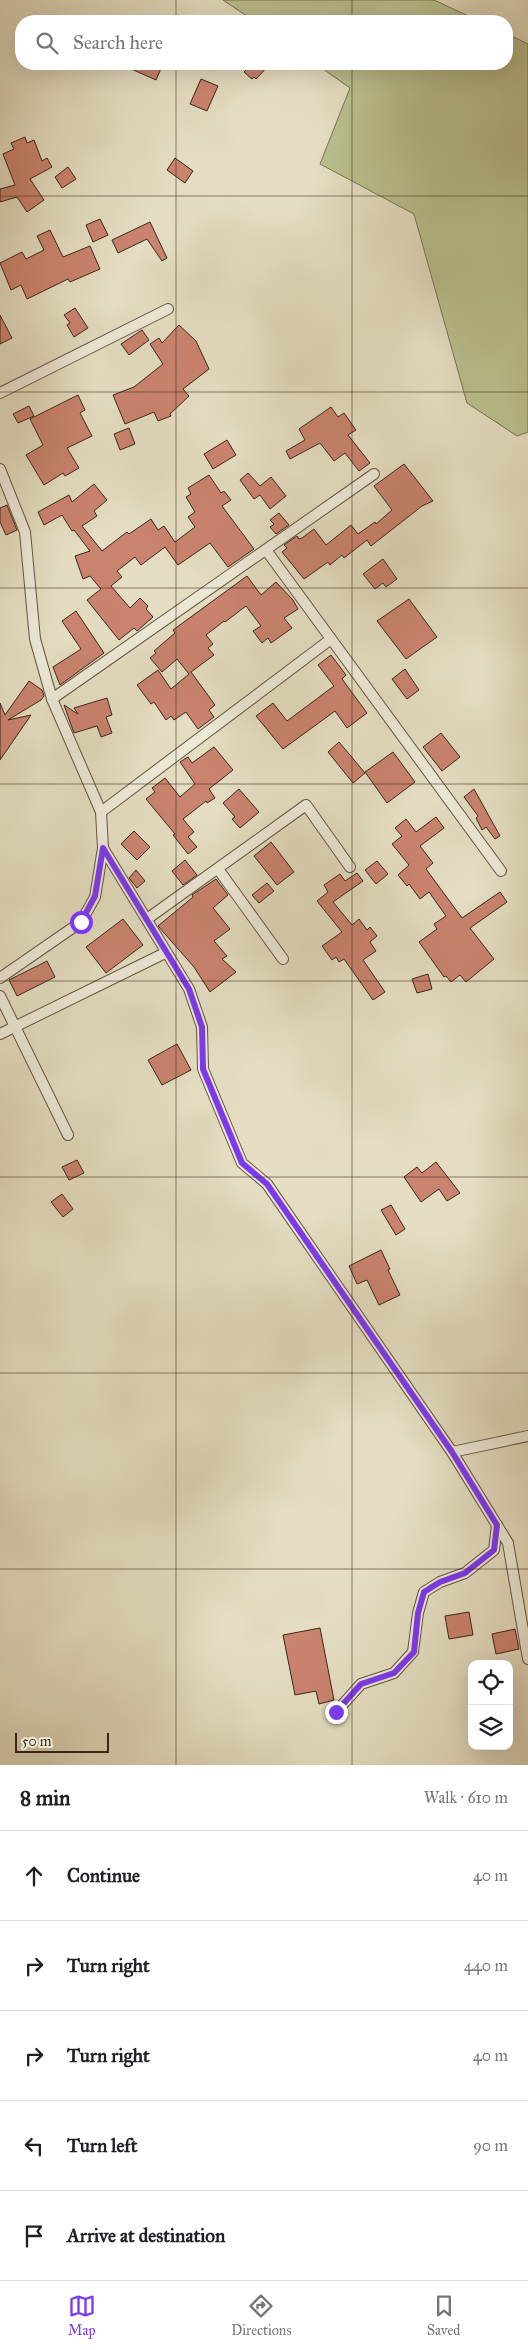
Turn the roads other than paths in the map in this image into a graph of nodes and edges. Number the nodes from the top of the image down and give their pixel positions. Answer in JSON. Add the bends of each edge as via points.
{"nodes":[{"id":1,"x":168,"y":309,"type":"dead end"},
{"id":2,"x":0,"y":394,"type":"edge"},
{"id":3,"x":0,"y":469,"type":"edge"},
{"id":4,"x":374,"y":474,"type":"dead end"},
{"id":5,"x":266,"y":550,"type":"junction"},
{"id":6,"x":331,"y":639,"type":"junction"},
{"id":7,"x":52,"y":699,"type":"junction"},
{"id":8,"x":101,"y":812,"type":"junction"},
{"id":9,"x":103,"y":848,"type":"junction"},
{"id":10,"x":350,"y":867,"type":"dead end"},
{"id":11,"x":218,"y":869,"type":"junction"},
{"id":12,"x":501,"y":871,"type":"dead end"},
{"id":13,"x":147,"y":919,"type":"junction"},
{"id":14,"x":165,"y":953,"type":"junction"},
{"id":15,"x":283,"y":959,"type":"dead end"},
{"id":16,"x":0,"y":978,"type":"edge"},
{"id":17,"x":0,"y":996,"type":"edge"},
{"id":18,"x":15,"y":1027,"type":"junction"},
{"id":19,"x":0,"y":1034,"type":"edge"},
{"id":20,"x":68,"y":1135,"type":"dead end"},
{"id":21,"x":528,"y":1436,"type":"edge"},
{"id":22,"x":452,"y":1452,"type":"junction"},
{"id":23,"x":497,"y":1525,"type":"junction"},
{"id":24,"x":528,"y":1659,"type":"edge"},
{"id":25,"x":336,"y":1712,"type":"dead end"}],
"edges":[{"from":1,"to":2,"type":"street"},
{"from":3,"to":7,"type":"street","via":[[26,532],[34,639]]},
{"from":4,"to":5,"type":"street"},
{"from":5,"to":6,"type":"street"},
{"from":5,"to":7,"type":"street"},
{"from":6,"to":8,"type":"street"},
{"from":6,"to":12,"type":"street"},
{"from":7,"to":8,"type":"street"},
{"from":8,"to":9,"type":"street"},
{"from":9,"to":13,"type":"street"},
{"from":9,"to":16,"type":"street","via":[[95,896],[81,922]]},
{"from":10,"to":11,"type":"street","via":[[306,805]]},
{"from":11,"to":13,"type":"street"},
{"from":11,"to":15,"type":"street"},
{"from":13,"to":14,"type":"street"},
{"from":14,"to":18,"type":"street"},
{"from":14,"to":22,"type":"street","via":[[189,989],[202,1027],[203,1069],[242,1163],[267,1184]]},
{"from":17,"to":18,"type":"street"},
{"from":18,"to":19,"type":"street"},
{"from":18,"to":20,"type":"street"},
{"from":21,"to":22,"type":"street"},
{"from":22,"to":23,"type":"street"},
{"from":23,"to":24,"type":"street","via":[[508,1543]]},
{"from":23,"to":25,"type":"street","via":[[494,1550],[465,1573],[424,1592],[414,1652],[394,1673],[361,1684]]}]}
